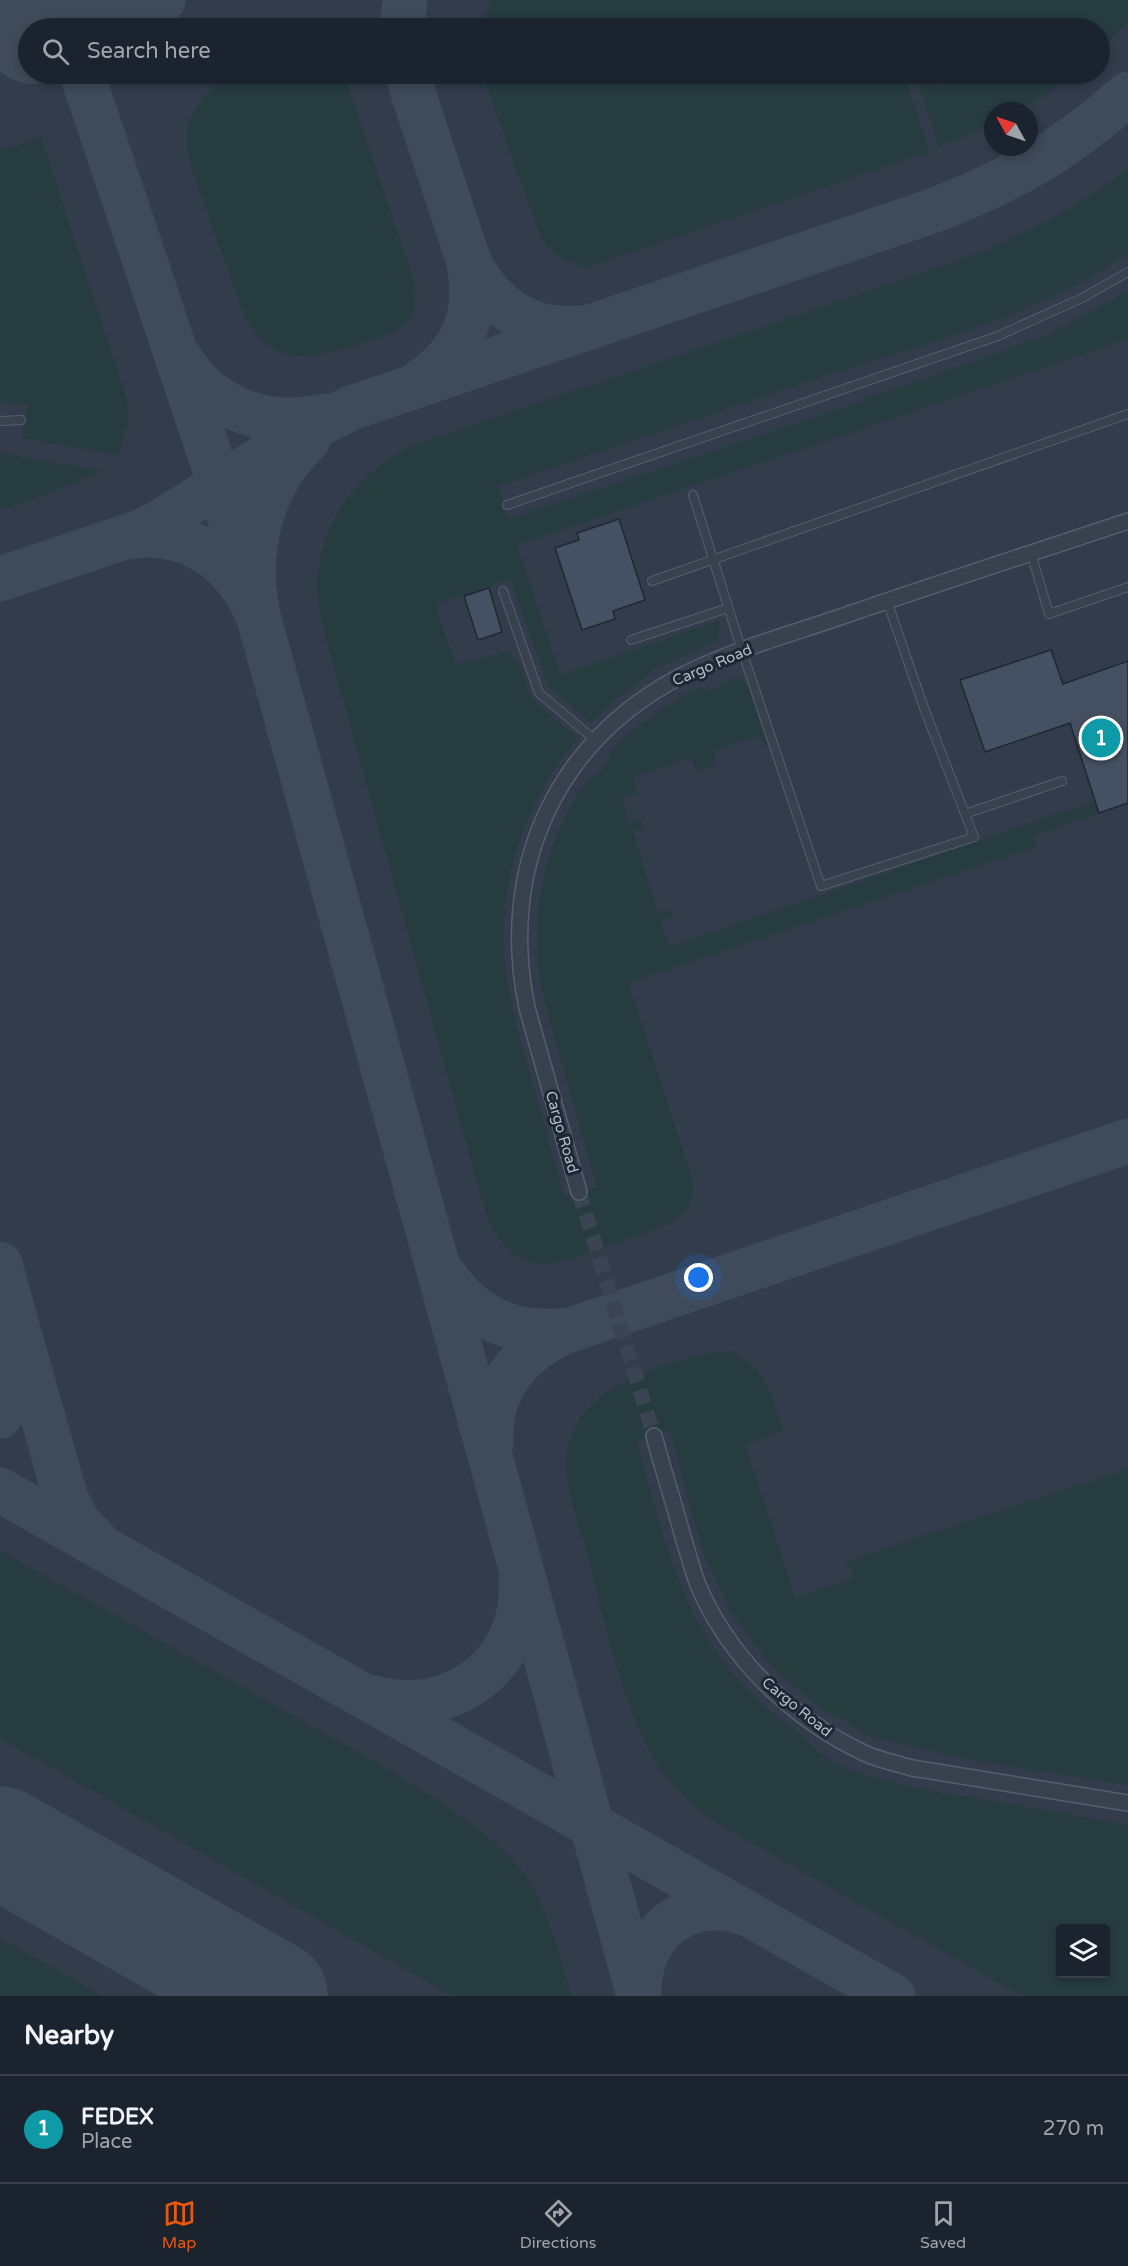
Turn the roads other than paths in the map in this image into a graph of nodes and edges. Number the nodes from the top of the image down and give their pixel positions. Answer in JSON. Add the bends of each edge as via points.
{"nodes":[{"id":1,"x":1128,"y":272,"type":"edge"},
{"id":2,"x":1128,"y":414,"type":"edge"},
{"id":3,"x":21,"y":420,"type":"dead end"},
{"id":4,"x":0,"y":421,"type":"edge"},
{"id":5,"x":693,"y":495,"type":"dead end"},
{"id":6,"x":507,"y":505,"type":"dead end"},
{"id":7,"x":1128,"y":521,"type":"edge"},
{"id":8,"x":1031,"y":553,"type":"junction"},
{"id":9,"x":713,"y":560,"type":"junction"},
{"id":10,"x":652,"y":580,"type":"dead end"},
{"id":11,"x":1128,"y":587,"type":"edge"},
{"id":12,"x":503,"y":591,"type":"dead end"},
{"id":13,"x":887,"y":601,"type":"junction"},
{"id":14,"x":728,"y":608,"type":"junction"},
{"id":15,"x":631,"y":640,"type":"dead end"},
{"id":16,"x":742,"y":651,"type":"junction"},
{"id":17,"x":595,"y":740,"type":"junction"},
{"id":18,"x":1062,"y":781,"type":"dead end"},
{"id":19,"x":965,"y":814,"type":"junction"},
{"id":20,"x":579,"y":1192,"type":"tunnel mouth"},
{"id":21,"x":654,"y":1436,"type":"tunnel mouth"},
{"id":22,"x":1128,"y":1803,"type":"edge"}],
"edges":[{"from":1,"to":6,"type":"lane","via":[[1082,298],[998,336]]},
{"from":2,"to":9,"type":"lane"},
{"from":3,"to":4,"type":"lane"},
{"from":5,"to":9,"type":"lane"},
{"from":7,"to":8,"type":"street","name":"Cargo Road"},
{"from":8,"to":11,"type":"lane","via":[[1049,614]]},
{"from":8,"to":13,"type":"street","name":"Cargo Road"},
{"from":9,"to":10,"type":"lane"},
{"from":9,"to":14,"type":"lane"},
{"from":12,"to":17,"type":"lane","via":[[539,693]]},
{"from":13,"to":16,"type":"street","name":"Cargo Road"},
{"from":13,"to":19,"type":"lane"},
{"from":14,"to":15,"type":"lane"},
{"from":14,"to":16,"type":"lane"},
{"from":16,"to":17,"type":"street","name":"Cargo Road","via":[[685,674],[645,696]]},
{"from":16,"to":19,"type":"lane","via":[[821,886],[974,837]]},
{"from":17,"to":20,"type":"street","name":"Cargo Road","via":[[578,759],[543,820],[523,885],[519,915],[525,998]]},
{"from":18,"to":19,"type":"lane"},
{"from":21,"to":22,"type":"street","name":"Cargo Road","via":[[690,1563],[722,1632],[753,1670],[809,1720],[866,1753],[912,1768]]}]}
